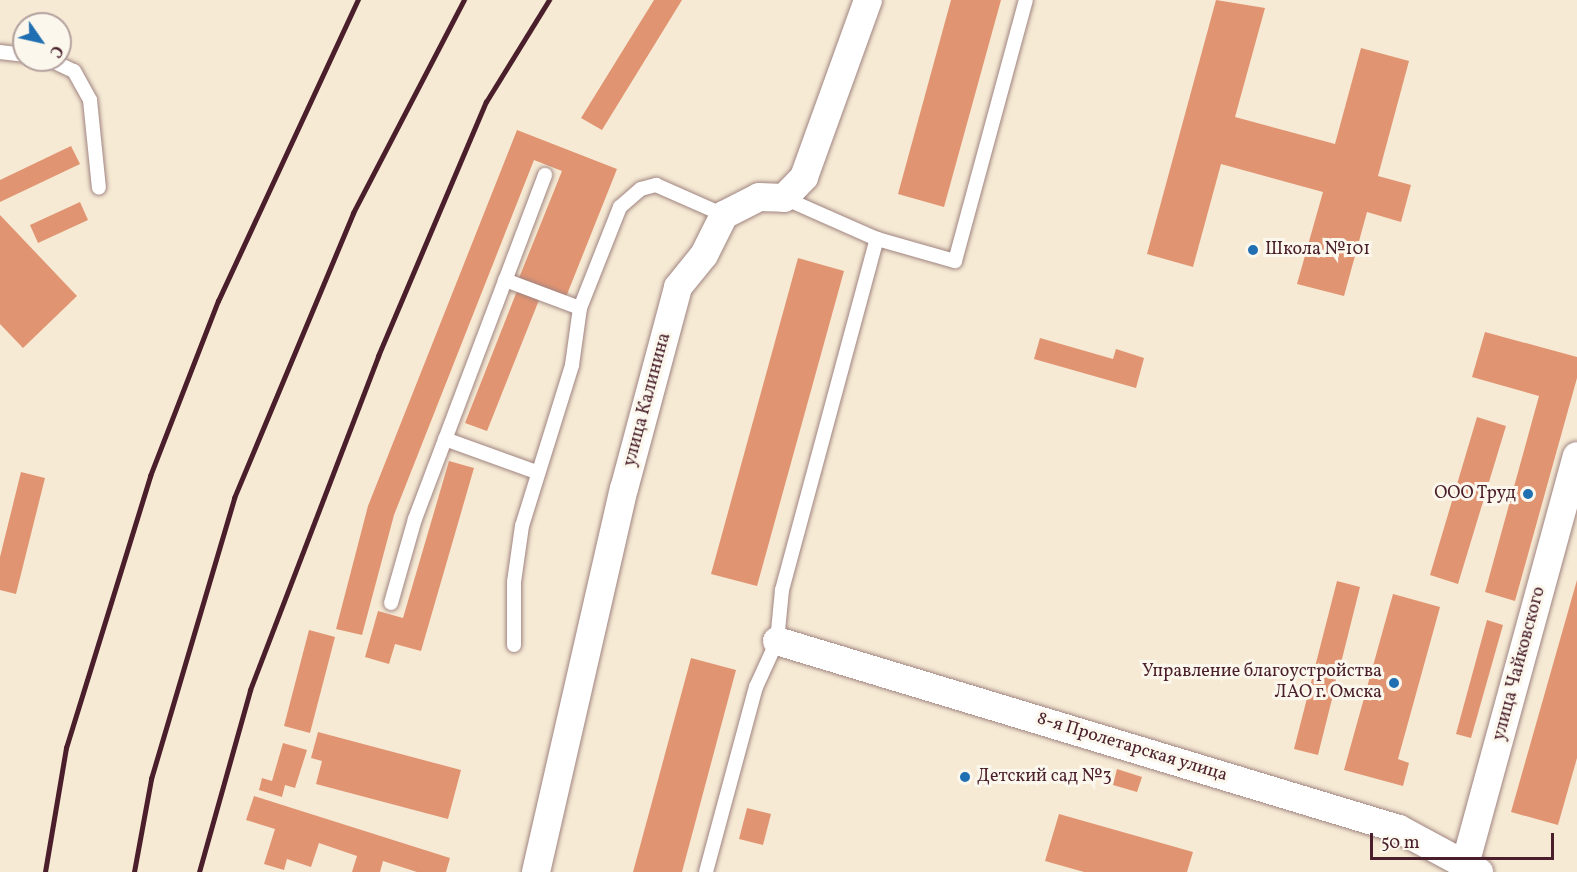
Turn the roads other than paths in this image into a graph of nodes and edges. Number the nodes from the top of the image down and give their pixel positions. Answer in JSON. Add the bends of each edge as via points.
{"nodes":[{"id":1,"x":868,"y":0,"type":"edge"},
{"id":2,"x":1026,"y":0,"type":"edge"},
{"id":3,"x":72,"y":69,"type":"edge"},
{"id":4,"x":544,"y":175,"type":"dead end"},
{"id":5,"x":99,"y":188,"type":"dead end"},
{"id":6,"x":784,"y":198,"type":"junction"},
{"id":7,"x":724,"y":215,"type":"junction"},
{"id":8,"x":877,"y":239,"type":"junction"},
{"id":9,"x":505,"y":280,"type":"junction"},
{"id":10,"x":580,"y":308,"type":"junction"},
{"id":11,"x":445,"y":439,"type":"junction"},
{"id":12,"x":1577,"y":456,"type":"edge"},
{"id":13,"x":536,"y":472,"type":"junction"},
{"id":14,"x":391,"y":603,"type":"dead end"},
{"id":15,"x":777,"y":641,"type":"junction"},
{"id":16,"x":514,"y":645,"type":"dead end"},
{"id":17,"x":1469,"y":871,"type":"edge"},
{"id":18,"x":536,"y":872,"type":"edge"},
{"id":19,"x":706,"y":872,"type":"edge"}],
"edges":[{"from":1,"to":6,"type":"street","via":[[819,145],[804,177]]},
{"from":2,"to":8,"type":"lane","via":[[955,261]]},
{"from":3,"to":5,"type":"lane","via":[[90,100]]},
{"from":4,"to":9,"type":"lane"},
{"from":6,"to":7,"type":"street","via":[[759,197]]},
{"from":6,"to":8,"type":"lane"},
{"from":7,"to":10,"type":"lane","via":[[656,185],[641,189],[620,207]]},
{"from":7,"to":18,"type":"street","name":"улица Калинина","via":[[704,255],[678,287],[624,489]]},
{"from":8,"to":15,"type":"lane","via":[[782,590]]},
{"from":9,"to":10,"type":"lane"},
{"from":9,"to":11,"type":"lane"},
{"from":10,"to":13,"type":"lane","via":[[572,365]]},
{"from":11,"to":13,"type":"lane"},
{"from":11,"to":14,"type":"lane"},
{"from":12,"to":17,"type":"street","name":"улица Чайковского"},
{"from":13,"to":16,"type":"lane","via":[[514,582]]},
{"from":15,"to":17,"type":"street","name":"8-я Пролетарская улица","via":[[1399,829]]},
{"from":15,"to":19,"type":"lane","via":[[756,687]]}]}
